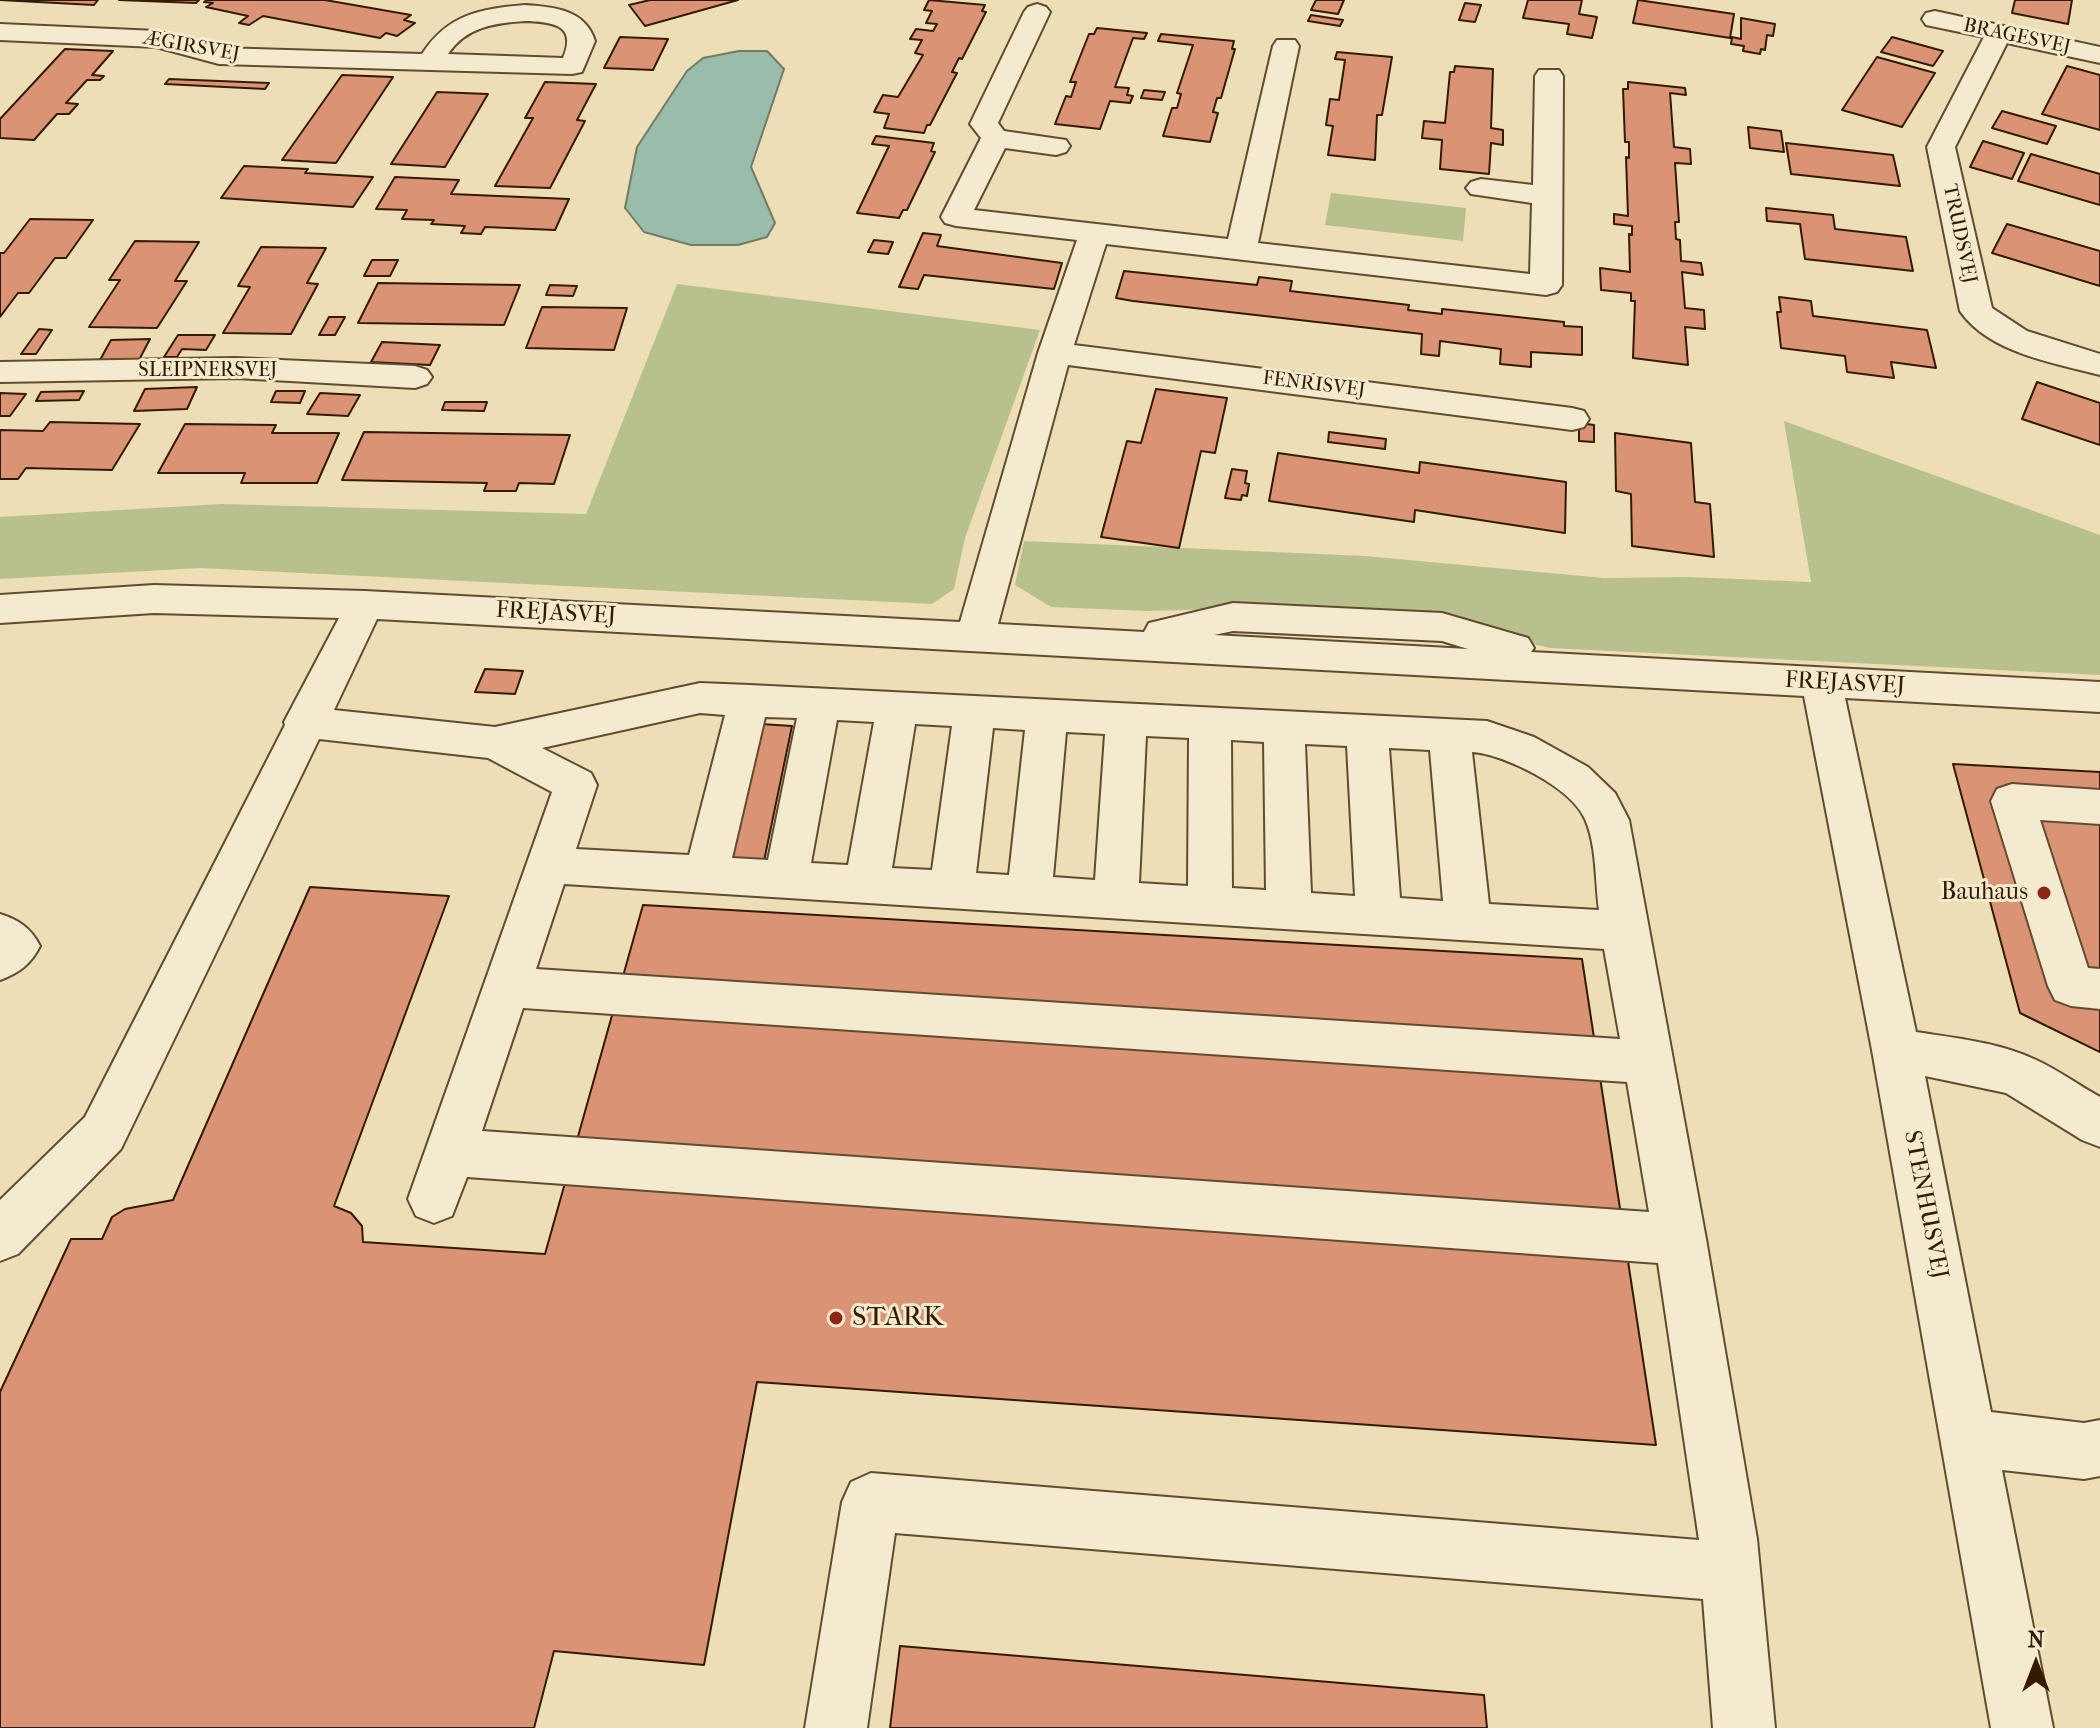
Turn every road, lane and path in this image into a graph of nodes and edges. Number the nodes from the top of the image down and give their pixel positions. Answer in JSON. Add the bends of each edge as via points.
{"nodes":[{"id":1,"x":1037,"y":12,"type":"dead end"},
{"id":2,"x":1935,"y":19,"type":"dead end"},
{"id":3,"x":0,"y":32,"type":"edge"},
{"id":4,"x":1999,"y":33,"type":"junction"},
{"id":5,"x":1286,"y":46,"type":"dead end"},
{"id":6,"x":2100,"y":55,"type":"edge"},
{"id":7,"x":430,"y":62,"type":"junction"},
{"id":8,"x":1549,"y":76,"type":"dead end"},
{"id":9,"x":995,"y":138,"type":"junction"},
{"id":10,"x":1056,"y":146,"type":"dead end"},
{"id":11,"x":1481,"y":188,"type":"dead end"},
{"id":12,"x":1547,"y":196,"type":"junction"},
{"id":13,"x":1094,"y":234,"type":"junction"},
{"id":14,"x":1241,"y":251,"type":"junction"},
{"id":15,"x":1055,"y":353,"type":"junction"},
{"id":16,"x":2100,"y":365,"type":"edge"},
{"id":17,"x":0,"y":372,"type":"edge"},
{"id":18,"x":415,"y":377,"type":"dead end"},
{"id":19,"x":1572,"y":419,"type":"dead end"},
{"id":20,"x":365,"y":605,"type":"junction"},
{"id":21,"x":0,"y":609,"type":"edge"},
{"id":22,"x":975,"y":637,"type":"junction"},
{"id":23,"x":1821,"y":682,"type":"junction"},
{"id":24,"x":2100,"y":697,"type":"edge"},
{"id":25,"x":749,"y":700,"type":"junction"},
{"id":26,"x":820,"y":704,"type":"junction"},
{"id":27,"x":897,"y":708,"type":"junction"},
{"id":28,"x":974,"y":712,"type":"junction"},
{"id":29,"x":1047,"y":715,"type":"junction"},
{"id":30,"x":1126,"y":719,"type":"junction"},
{"id":31,"x":304,"y":722,"type":"junction"},
{"id":32,"x":1210,"y":724,"type":"junction"},
{"id":33,"x":1284,"y":727,"type":"junction"},
{"id":34,"x":1367,"y":731,"type":"junction"},
{"id":35,"x":1449,"y":735,"type":"junction"},
{"id":36,"x":495,"y":743,"type":"junction"},
{"id":37,"x":2100,"y":807,"type":"edge"},
{"id":38,"x":548,"y":865,"type":"junction"},
{"id":39,"x":706,"y":875,"type":"junction"},
{"id":40,"x":786,"y":880,"type":"junction"},
{"id":41,"x":867,"y":885,"type":"junction"},
{"id":42,"x":952,"y":890,"type":"junction"},
{"id":43,"x":1029,"y":895,"type":"junction"},
{"id":44,"x":1116,"y":900,"type":"junction"},
{"id":45,"x":1210,"y":906,"type":"junction"},
{"id":46,"x":1289,"y":911,"type":"junction"},
{"id":47,"x":1379,"y":917,"type":"junction"},
{"id":48,"x":1468,"y":922,"type":"junction"},
{"id":49,"x":1624,"y":931,"type":"junction"},
{"id":50,"x":0,"y":933,"type":"edge"},
{"id":51,"x":0,"y":960,"type":"edge"},
{"id":52,"x":507,"y":987,"type":"junction"},
{"id":53,"x":2100,"y":989,"type":"edge"},
{"id":54,"x":1896,"y":1050,"type":"junction"},
{"id":55,"x":1648,"y":1062,"type":"junction"},
{"id":56,"x":2100,"y":1124,"type":"edge"},
{"id":57,"x":451,"y":1152,"type":"junction"},
{"id":58,"x":434,"y":1199,"type":"dead end"},
{"id":59,"x":0,"y":1236,"type":"edge"},
{"id":60,"x":1680,"y":1239,"type":"junction"},
{"id":61,"x":1969,"y":1438,"type":"junction"},
{"id":62,"x":2100,"y":1448,"type":"edge"},
{"id":63,"x":1731,"y":1572,"type":"junction"},
{"id":64,"x":836,"y":1728,"type":"edge"},
{"id":65,"x":1744,"y":1728,"type":"edge"},
{"id":66,"x":2022,"y":1728,"type":"edge"}],
"edges":[{"from":1,"to":9,"type":"street","via":[[984,124]]},
{"from":2,"to":4,"type":"street","name":"BRAGESVEJ"},
{"from":3,"to":7,"type":"street","name":"ÆGIRSVEJ","via":[[157,39],[219,56]]},
{"from":4,"to":6,"type":"street","name":"BRAGESVEJ"},
{"from":4,"to":16,"type":"street","name":"TRUDSVEJ","via":[[1941,147],[1976,311],[2008,335]]},
{"from":5,"to":14,"type":"street"},
{"from":7,"to":7,"type":"street","name":"ÆGIRSVEJ","via":[[572,66],[581,37],[572,23],[552,15],[498,14],[458,28]]},
{"from":8,"to":12,"type":"street"},
{"from":9,"to":10,"type":"street"},
{"from":9,"to":13,"type":"street","via":[[956,217]]},
{"from":11,"to":12,"type":"street"},
{"from":12,"to":14,"type":"street","via":[[1546,285]]},
{"from":13,"to":14,"type":"street"},
{"from":13,"to":15,"type":"street"},
{"from":15,"to":19,"type":"street","name":"FENRISVEJ"},
{"from":15,"to":22,"type":"street"},
{"from":17,"to":18,"type":"street","name":"SLEIPNERSVEJ","via":[[236,368]]},
{"from":20,"to":21,"type":"street","name":"FREJASVEJ","via":[[154,599]]},
{"from":20,"to":22,"type":"street","name":"FREJASVEJ"},
{"from":20,"to":31,"type":"street"},
{"from":22,"to":23,"type":"street","name":"FREJASVEJ"},
{"from":23,"to":24,"type":"street","name":"FREJASVEJ"},
{"from":23,"to":54,"type":"street","name":"STENHUSVEJ"},
{"from":25,"to":26,"type":"street"},
{"from":25,"to":36,"type":"street","via":[[700,698]]},
{"from":25,"to":39,"type":"street"},
{"from":26,"to":27,"type":"street"},
{"from":26,"to":40,"type":"street"},
{"from":27,"to":28,"type":"street"},
{"from":27,"to":41,"type":"street"},
{"from":28,"to":29,"type":"street"},
{"from":28,"to":42,"type":"street"},
{"from":29,"to":30,"type":"street"},
{"from":29,"to":43,"type":"street"},
{"from":30,"to":32,"type":"street"},
{"from":30,"to":44,"type":"street"},
{"from":31,"to":36,"type":"street"},
{"from":31,"to":59,"type":"street","via":[[103,1133]]},
{"from":32,"to":33,"type":"street"},
{"from":32,"to":45,"type":"street"},
{"from":33,"to":34,"type":"street"},
{"from":33,"to":46,"type":"street"},
{"from":34,"to":35,"type":"street"},
{"from":34,"to":47,"type":"street"},
{"from":35,"to":48,"type":"street"},
{"from":35,"to":49,"type":"street","via":[[1520,746],[1579,783],[1606,817]]},
{"from":36,"to":38,"type":"street","via":[[576,785]]},
{"from":37,"to":53,"type":"street","via":[[2012,801],[2071,986]]},
{"from":38,"to":39,"type":"street"},
{"from":38,"to":52,"type":"street"},
{"from":39,"to":40,"type":"street"},
{"from":40,"to":41,"type":"street"},
{"from":41,"to":42,"type":"street"},
{"from":42,"to":43,"type":"street"},
{"from":43,"to":44,"type":"street"},
{"from":44,"to":45,"type":"street"},
{"from":45,"to":46,"type":"street"},
{"from":46,"to":47,"type":"street"},
{"from":47,"to":48,"type":"street"},
{"from":48,"to":49,"type":"street"},
{"from":49,"to":55,"type":"street"},
{"from":50,"to":51,"type":"street","via":[[17,946]]},
{"from":52,"to":55,"type":"street"},
{"from":52,"to":57,"type":"street"},
{"from":54,"to":56,"type":"street","via":[[2019,1075]]},
{"from":54,"to":61,"type":"street","name":"STENHUSVEJ"},
{"from":55,"to":60,"type":"street"},
{"from":57,"to":58,"type":"street"},
{"from":57,"to":60,"type":"street"},
{"from":60,"to":63,"type":"street"},
{"from":61,"to":62,"type":"street","via":[[2084,1451]]},
{"from":61,"to":66,"type":"street","name":"STENHUSVEJ"},
{"from":63,"to":64,"type":"street","via":[[871,1502]]},
{"from":63,"to":65,"type":"street"}]}
